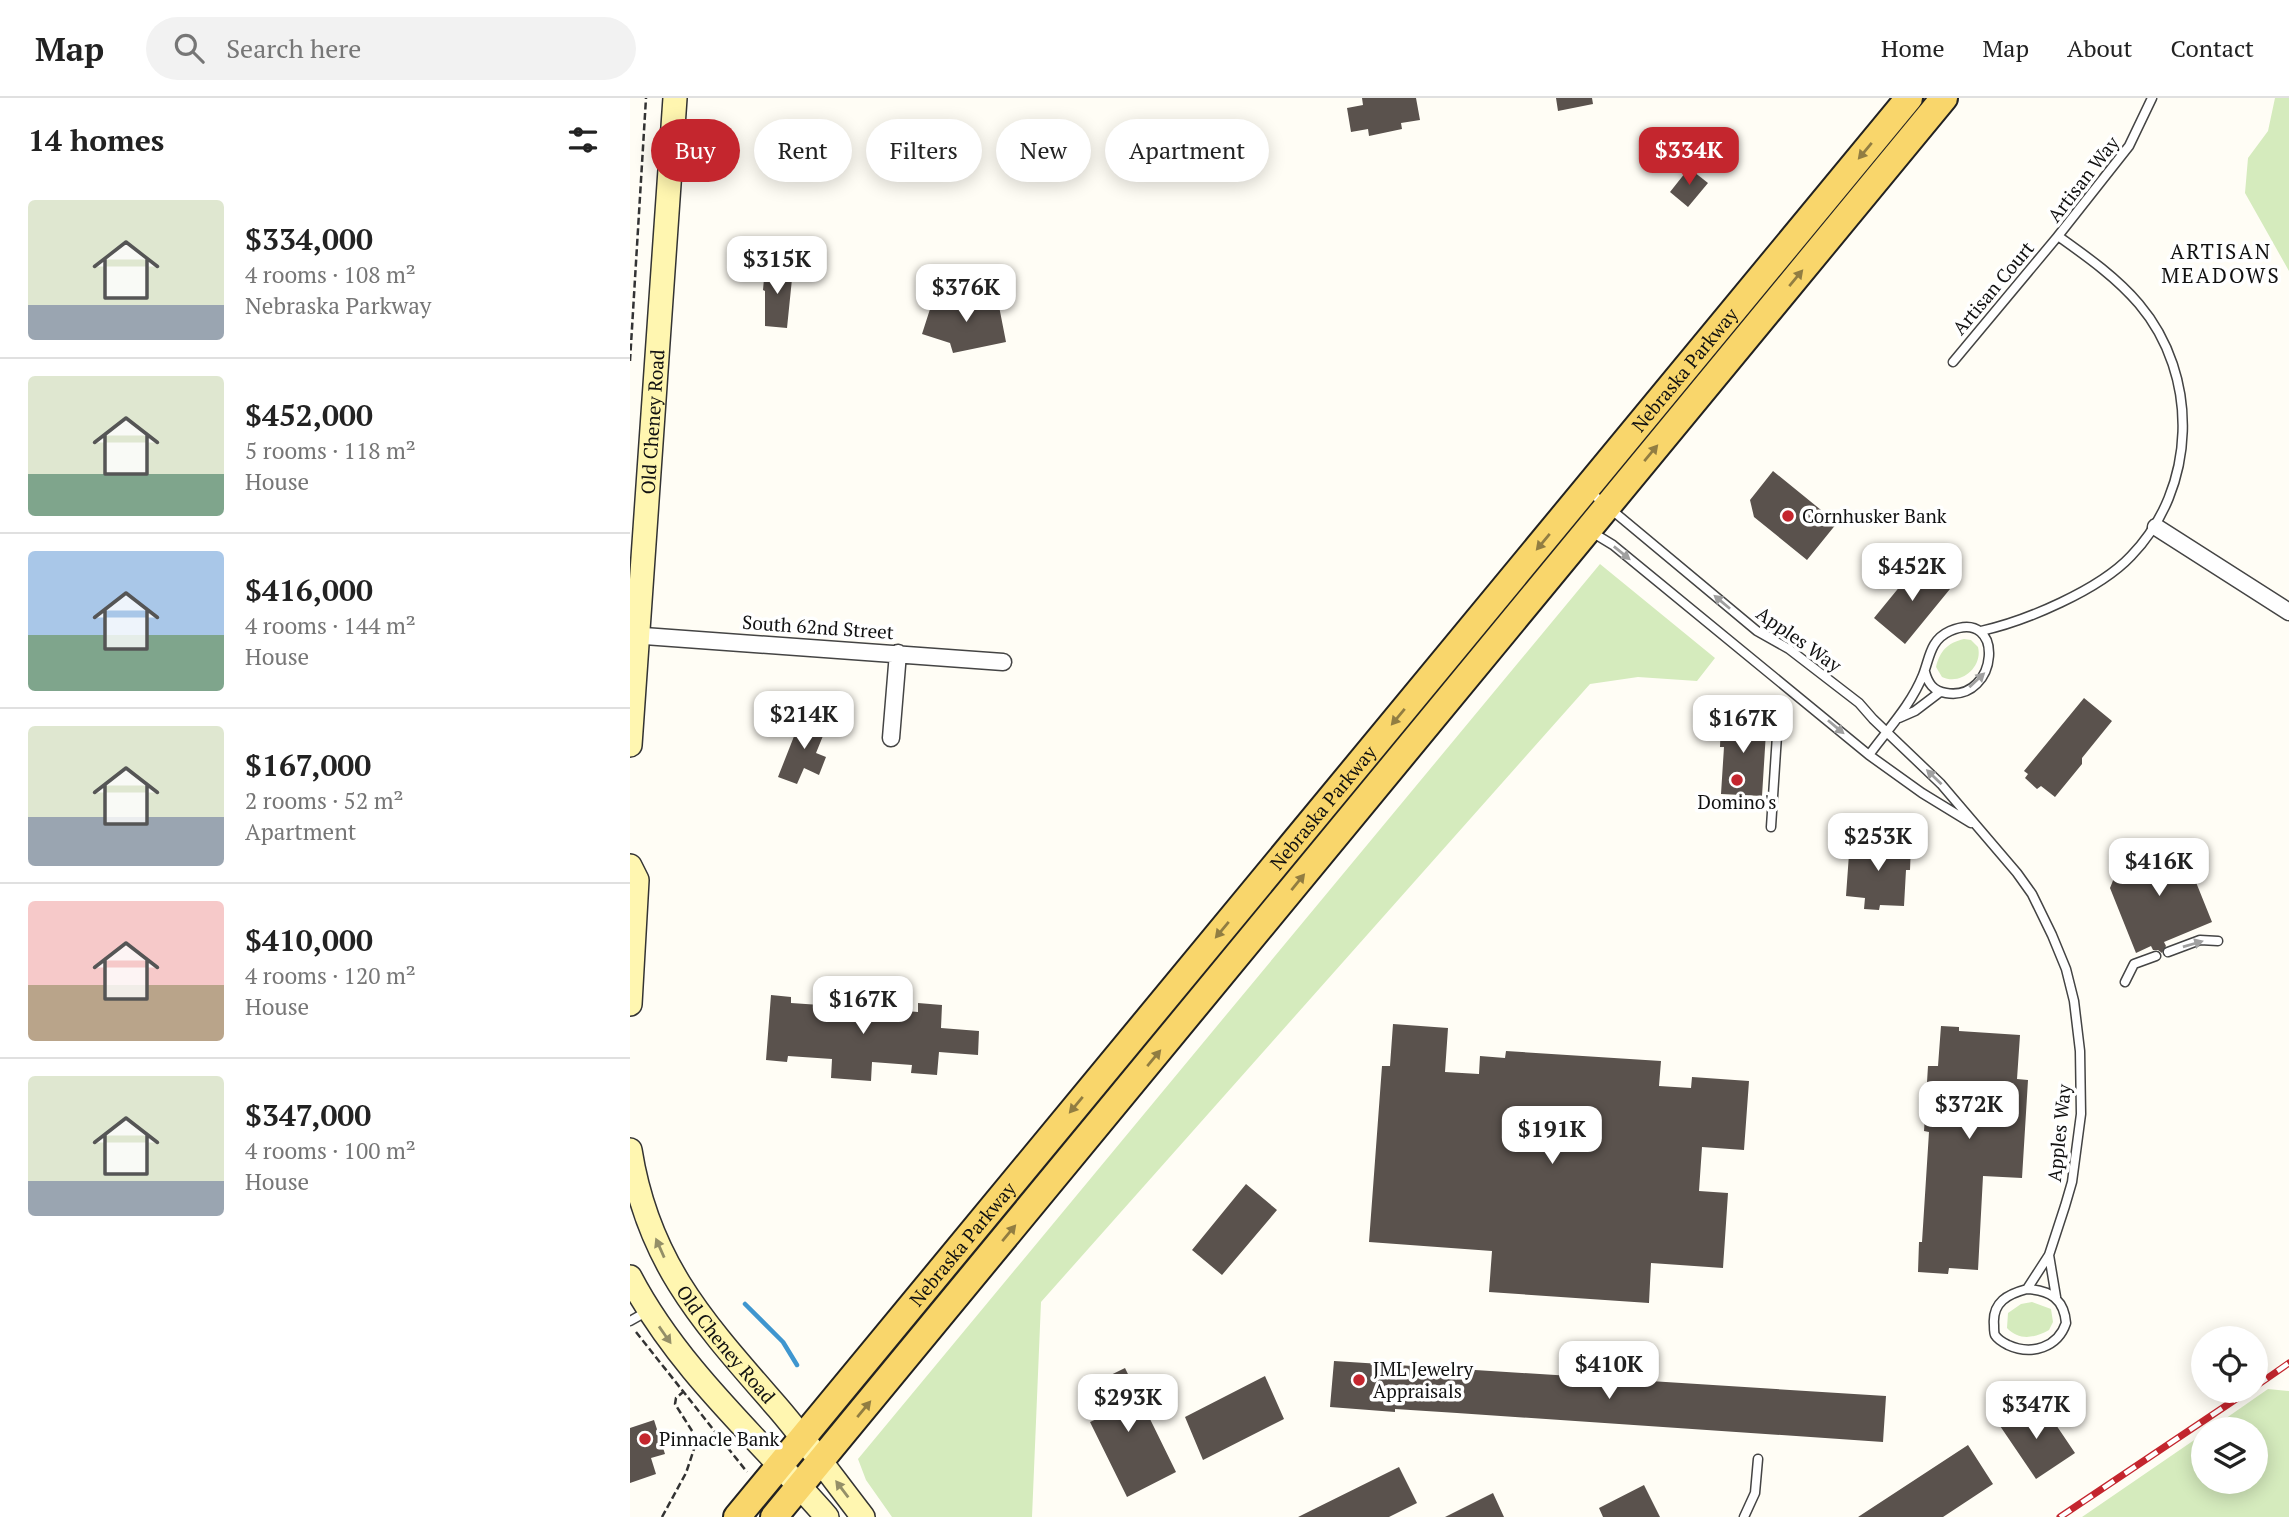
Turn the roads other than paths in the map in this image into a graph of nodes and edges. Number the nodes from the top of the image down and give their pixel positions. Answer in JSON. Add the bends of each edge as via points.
{"nodes":[{"id":1,"x":675,"y":98,"type":"edge"},
{"id":2,"x":1909,"y":98,"type":"edge"},
{"id":3,"x":1944,"y":98,"type":"edge"},
{"id":4,"x":2152,"y":98,"type":"edge"},
{"id":5,"x":2058,"y":236,"type":"junction"},
{"id":6,"x":1953,"y":362,"type":"dead end"},
{"id":7,"x":1586,"y":489,"type":"junction"},
{"id":8,"x":1607,"y":506,"type":"junction"},
{"id":9,"x":1567,"y":513,"type":"junction"},
{"id":10,"x":2156,"y":527,"type":"junction"},
{"id":11,"x":1587,"y":529,"type":"junction"},
{"id":12,"x":2289,"y":611,"type":"edge"},
{"id":13,"x":1981,"y":631,"type":"junction"},
{"id":14,"x":634,"y":635,"type":"edge"},
{"id":15,"x":898,"y":653,"type":"junction"},
{"id":16,"x":1003,"y":662,"type":"dead end"},
{"id":17,"x":1925,"y":672,"type":"junction"},
{"id":18,"x":1940,"y":692,"type":"junction"},
{"id":19,"x":1700,"y":717,"type":"dead end"},
{"id":20,"x":1899,"y":718,"type":"junction"},
{"id":21,"x":1886,"y":732,"type":"junction"},
{"id":22,"x":891,"y":738,"type":"dead end"},
{"id":23,"x":630,"y":745,"type":"edge"},
{"id":24,"x":1869,"y":755,"type":"junction"},
{"id":25,"x":1771,"y":827,"type":"dead end"},
{"id":26,"x":1979,"y":829,"type":"junction"},
{"id":27,"x":630,"y":866,"type":"edge"},
{"id":28,"x":2218,"y":941,"type":"dead end"},
{"id":29,"x":2168,"y":952,"type":"dead end"},
{"id":30,"x":2156,"y":956,"type":"dead end"},
{"id":31,"x":2125,"y":982,"type":"dead end"},
{"id":32,"x":630,"y":1004,"type":"edge"},
{"id":33,"x":630,"y":1150,"type":"edge"},
{"id":34,"x":2049,"y":1255,"type":"junction"},
{"id":35,"x":630,"y":1277,"type":"edge"},
{"id":36,"x":2027,"y":1289,"type":"junction"},
{"id":37,"x":2056,"y":1297,"type":"junction"},
{"id":38,"x":636,"y":1318,"type":"edge"},
{"id":39,"x":803,"y":1439,"type":"junction"},
{"id":40,"x":1758,"y":1459,"type":"dead end"},
{"id":41,"x":820,"y":1462,"type":"junction"},
{"id":42,"x":780,"y":1466,"type":"junction"},
{"id":43,"x":800,"y":1486,"type":"junction"},
{"id":44,"x":737,"y":1517,"type":"edge"},
{"id":45,"x":774,"y":1517,"type":"edge"},
{"id":46,"x":827,"y":1517,"type":"edge"},
{"id":47,"x":863,"y":1517,"type":"edge"},
{"id":48,"x":1744,"y":1517,"type":"edge"}],
"edges":[{"from":1,"to":14,"type":"main road","name":"Old Cheney Road"},
{"from":2,"to":7,"type":"main road","name":"Nebraska Parkway","one_way":true},
{"from":8,"to":3,"type":"main road","name":"Nebraska Parkway","one_way":true},
{"from":4,"to":5,"type":"lane","name":"Artisan Way","via":[[2129,146]]},
{"from":5,"to":6,"type":"lane","name":"Artisan Court"},
{"from":5,"to":10,"type":"lane","name":"Artisan Way","via":[[2139,303],[2171,359],[2181,398],[2183,442],[2172,490]]},
{"from":7,"to":8,"type":"lane","name":"Apples Way"},
{"from":7,"to":9,"type":"main road","name":"Nebraska Parkway"},
{"from":8,"to":11,"type":"main road","name":"Nebraska Parkway"},
{"from":21,"to":8,"type":"lane","name":"Apples Way","one_way":true,"via":[[1850,696],[1789,649],[1757,631]]},
{"from":9,"to":11,"type":"lane","name":"Apples Way"},
{"from":9,"to":39,"type":"main road","name":"Nebraska Parkway","one_way":true},
{"from":10,"to":12,"type":"street"},
{"from":10,"to":13,"type":"lane","name":"Artisan Way","via":[[2117,569],[2080,591],[2025,617]]},
{"from":11,"to":24,"type":"lane","name":"Apples Way","one_way":true,"via":[[1613,545]]},
{"from":41,"to":11,"type":"main road","name":"Nebraska Parkway","one_way":true},
{"from":13,"to":17,"type":"lane","via":[[1970,627],[1948,632],[1934,643]]},
{"from":18,"to":13,"type":"lane","one_way":true,"via":[[1963,691],[1984,674],[1990,652]]},
{"from":14,"to":15,"type":"street","name":"South 62nd Street"},
{"from":14,"to":23,"type":"main road","name":"Old Cheney Road"},
{"from":15,"to":16,"type":"street","name":"South 62nd Street"},
{"from":15,"to":22,"type":"street"},
{"from":17,"to":18,"type":"lane","via":[[1931,687]]},
{"from":17,"to":20,"type":"lane"},
{"from":18,"to":20,"type":"lane"},
{"from":19,"to":25,"type":"lane","via":[[1712,709],[1770,709],[1778,720]]},
{"from":20,"to":21,"type":"lane"},
{"from":21,"to":24,"type":"lane"},
{"from":26,"to":21,"type":"lane","name":"Apples Way","one_way":true,"via":[[1941,784]]},
{"from":24,"to":26,"type":"lane","name":"Apples Way"},
{"from":26,"to":34,"type":"lane","name":"Apples Way","via":[[2032,894],[2066,969],[2074,1001],[2081,1114],[2072,1182]]},
{"from":27,"to":32,"type":"main road","via":[[637,880]]},
{"from":29,"to":28,"type":"lane","one_way":true,"via":[[2200,940]]},
{"from":30,"to":31,"type":"lane","via":[[2134,964]]},
{"from":39,"to":33,"type":"main road","name":"Old Cheney Road","one_way":true,"via":[[703,1321],[680,1286],[648,1220]]},
{"from":34,"to":36,"type":"lane","name":"Apples Way"},
{"from":34,"to":37,"type":"lane","name":"Apples Way"},
{"from":35,"to":38,"type":"main road","name":"Old Cheney Road"},
{"from":36,"to":37,"type":"lane"},
{"from":36,"to":37,"type":"lane","via":[[2004,1298],[1993,1319],[1995,1335],[2018,1349],[2038,1349],[2060,1336],[2066,1313]]},
{"from":38,"to":42,"type":"main road","name":"Old Cheney Road","one_way":true,"via":[[686,1362]]},
{"from":39,"to":41,"type":"main road","name":"Old Cheney Road"},
{"from":39,"to":42,"type":"main road","name":"Nebraska Parkway"},
{"from":40,"to":48,"type":"lane","via":[[1755,1493]]},
{"from":41,"to":43,"type":"main road","name":"Nebraska Parkway"},
{"from":47,"to":41,"type":"main road","name":"Old Cheney Road","one_way":true},
{"from":42,"to":43,"type":"main road","name":"Old Cheney Road"},
{"from":42,"to":44,"type":"main road","name":"Nebraska Parkway"},
{"from":43,"to":45,"type":"main road","name":"Nebraska Parkway"},
{"from":43,"to":46,"type":"main road","name":"Old Cheney Road"}]}
